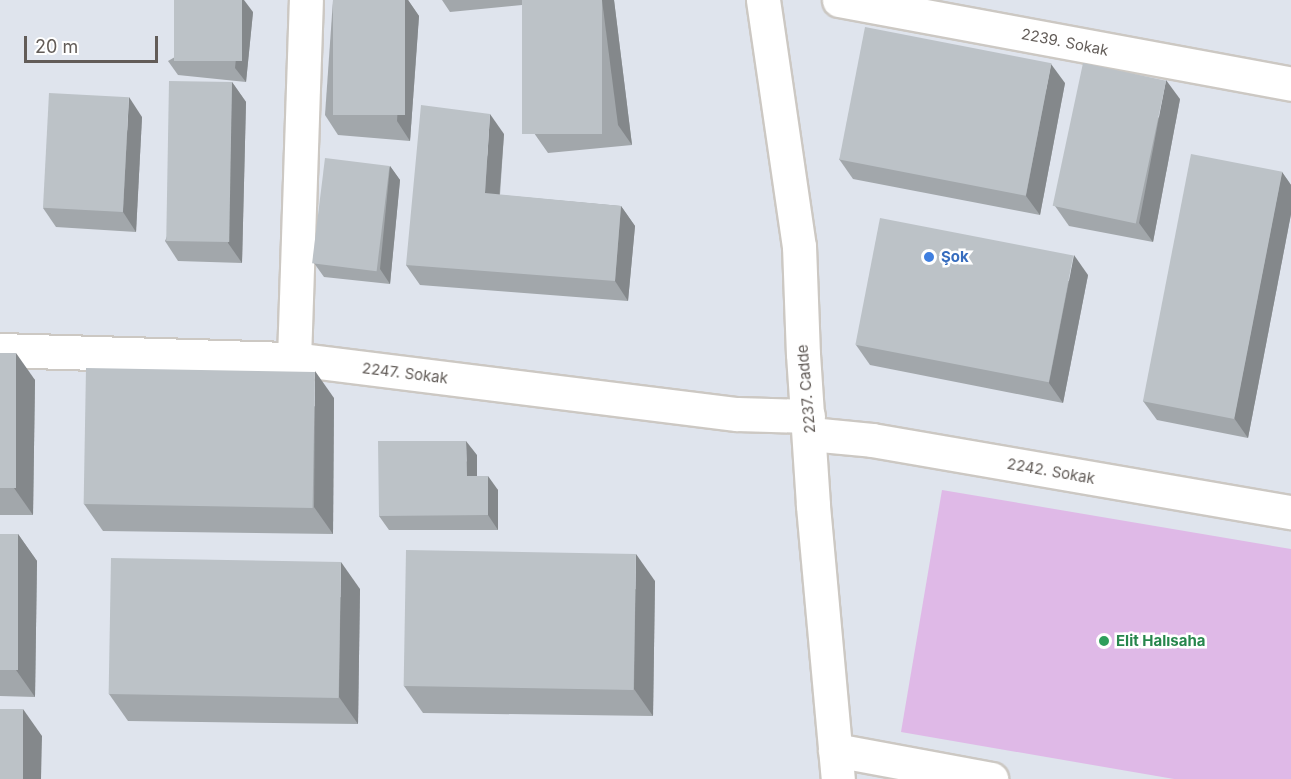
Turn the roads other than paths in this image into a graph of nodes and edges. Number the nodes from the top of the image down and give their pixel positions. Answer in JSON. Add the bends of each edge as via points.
{"nodes":[{"id":1,"x":306,"y":0,"type":"edge"},
{"id":2,"x":763,"y":0,"type":"edge"},
{"id":3,"x":838,"y":0,"type":"edge"},
{"id":4,"x":1291,"y":84,"type":"edge"},
{"id":5,"x":0,"y":350,"type":"edge"},
{"id":6,"x":294,"y":359,"type":"junction"},
{"id":7,"x":809,"y":425,"type":"junction"},
{"id":8,"x":1291,"y":512,"type":"edge"},
{"id":9,"x":836,"y":764,"type":"edge"},
{"id":10,"x":991,"y":779,"type":"edge"}],
"edges":[{"from":1,"to":6,"type":"street"},
{"from":2,"to":7,"type":"street","name":"2237. Cadde","via":[[799,246]]},
{"from":3,"to":4,"type":"street","name":"2239. Sokak"},
{"from":5,"to":6,"type":"street","name":"2247. Sokak"},
{"from":6,"to":7,"type":"street","name":"2247. Sokak"},
{"from":7,"to":8,"type":"street","name":"2242. Sokak","via":[[872,440]]},
{"from":7,"to":9,"type":"street","name":"2237. Cadde"},
{"from":9,"to":10,"type":"street"}]}
